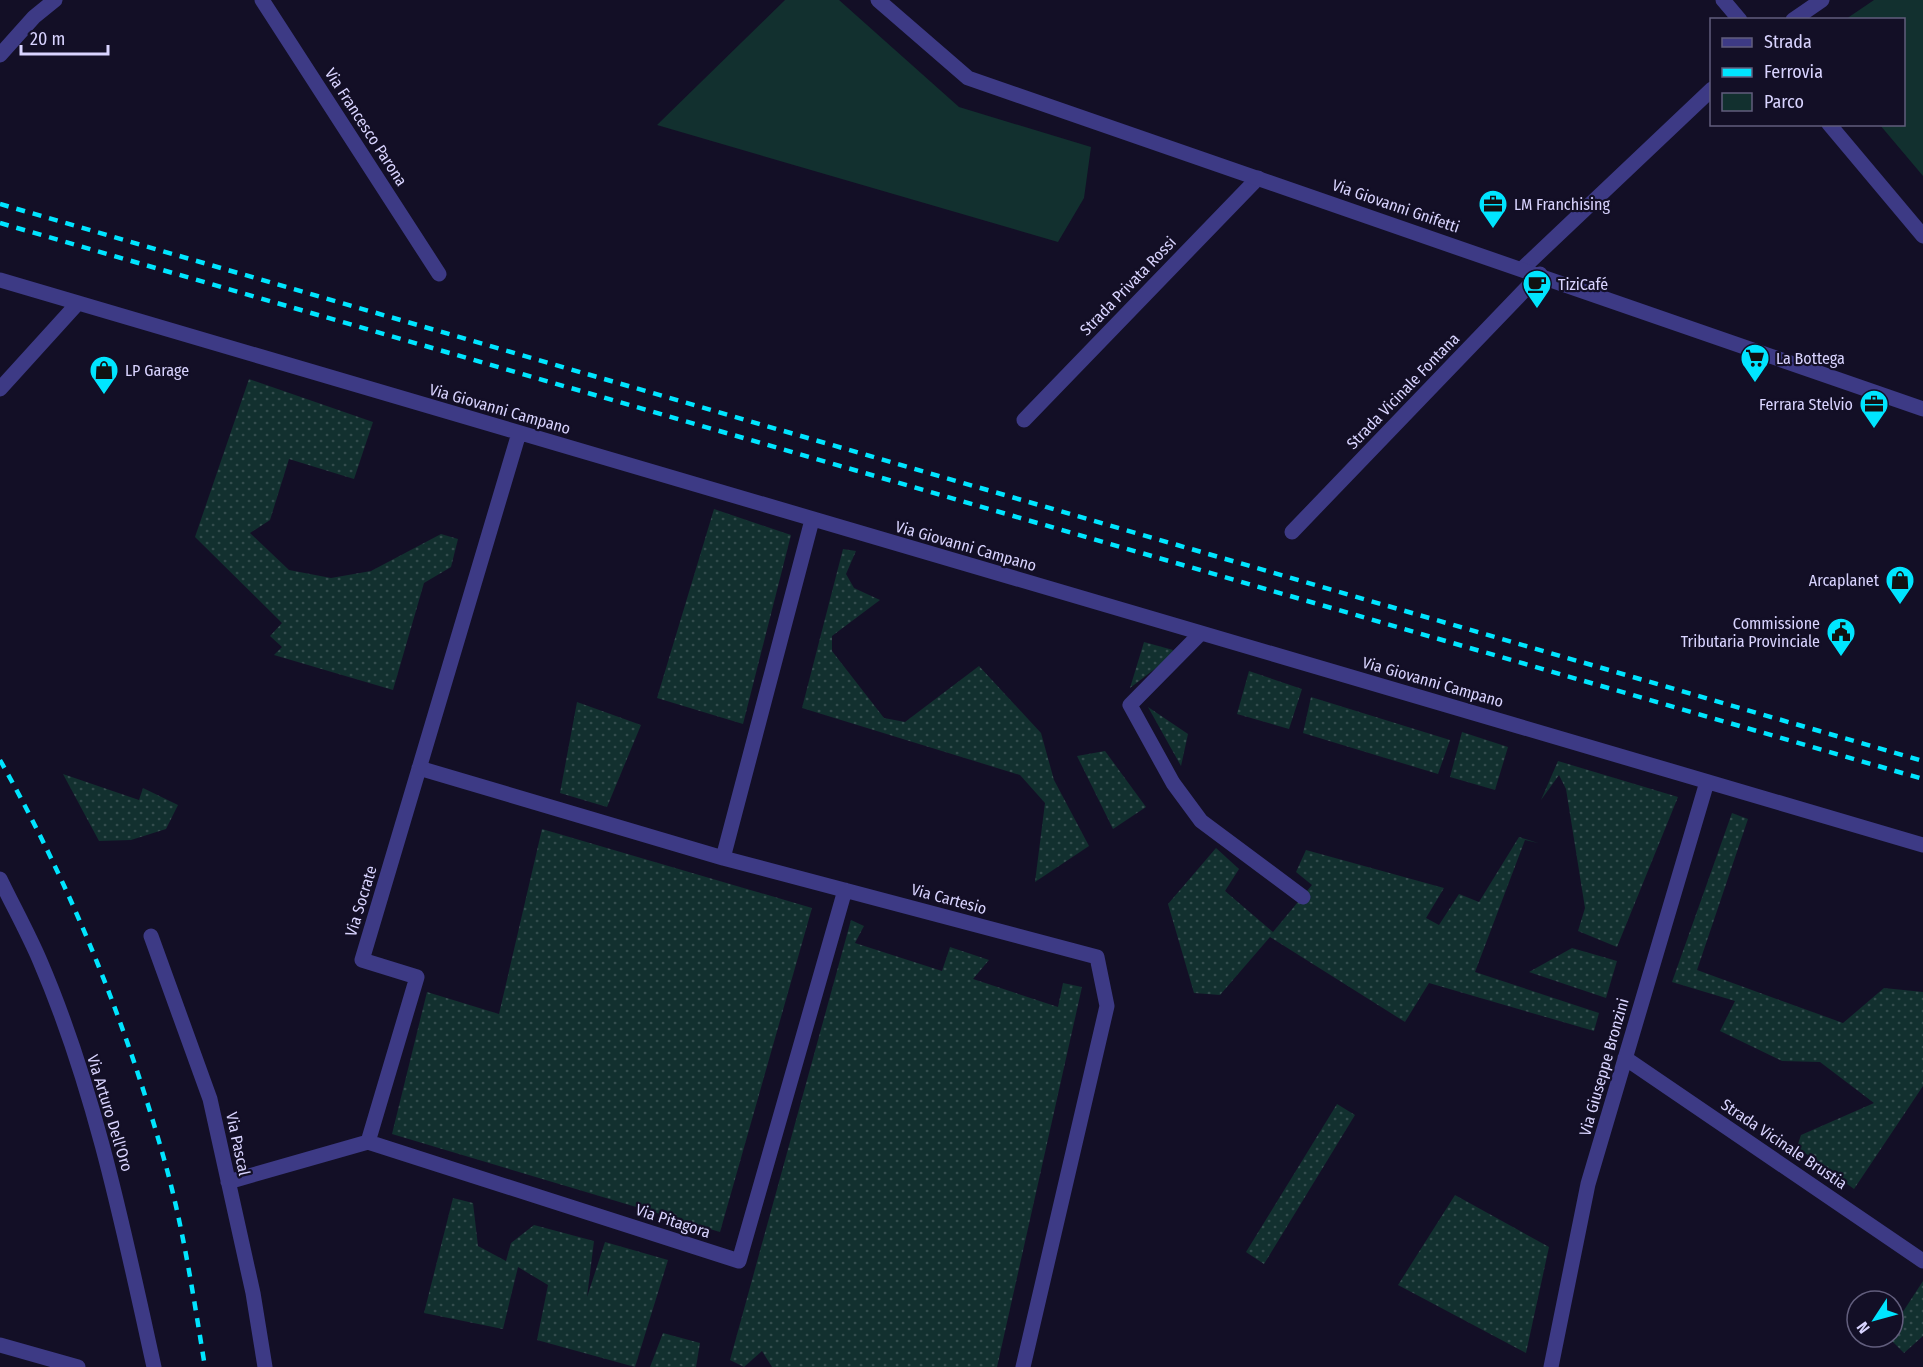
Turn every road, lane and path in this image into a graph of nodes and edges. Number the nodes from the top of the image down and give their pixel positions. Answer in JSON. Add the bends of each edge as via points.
{"nodes":[{"id":1,"x":55,"y":0,"type":"edge"},
{"id":2,"x":262,"y":0,"type":"edge"},
{"id":3,"x":878,"y":0,"type":"edge"},
{"id":4,"x":1723,"y":0,"type":"edge"},
{"id":5,"x":1822,"y":0,"type":"edge"},
{"id":6,"x":1738,"y":18,"type":"edge"},
{"id":7,"x":1796,"y":18,"type":"edge"},
{"id":8,"x":0,"y":55,"type":"edge"},
{"id":9,"x":1710,"y":91,"type":"edge"},
{"id":10,"x":1831,"y":126,"type":"edge"},
{"id":11,"x":1258,"y":178,"type":"junction"},
{"id":12,"x":1923,"y":236,"type":"edge"},
{"id":13,"x":1523,"y":268,"type":"junction"},
{"id":14,"x":439,"y":274,"type":"dead end"},
{"id":15,"x":1540,"y":274,"type":"junction"},
{"id":16,"x":0,"y":280,"type":"edge"},
{"id":17,"x":78,"y":303,"type":"junction"},
{"id":18,"x":0,"y":389,"type":"edge"},
{"id":19,"x":1923,"y":409,"type":"edge"},
{"id":20,"x":1024,"y":420,"type":"dead end"},
{"id":21,"x":519,"y":433,"type":"junction"},
{"id":22,"x":812,"y":520,"type":"junction"},
{"id":23,"x":1292,"y":532,"type":"dead end"},
{"id":24,"x":1201,"y":633,"type":"junction"},
{"id":25,"x":419,"y":768,"type":"junction"},
{"id":26,"x":1707,"y":782,"type":"junction"},
{"id":27,"x":1923,"y":844,"type":"edge"},
{"id":28,"x":723,"y":858,"type":"junction"},
{"id":29,"x":0,"y":879,"type":"edge"},
{"id":30,"x":844,"y":890,"type":"junction"},
{"id":31,"x":1303,"y":897,"type":"dead end"},
{"id":32,"x":151,"y":936,"type":"dead end"},
{"id":33,"x":1625,"y":1058,"type":"junction"},
{"id":34,"x":368,"y":1142,"type":"junction"},
{"id":35,"x":228,"y":1182,"type":"junction"},
{"id":36,"x":1923,"y":1261,"type":"edge"},
{"id":37,"x":0,"y":1345,"type":"edge"},
{"id":38,"x":78,"y":1367,"type":"edge"},
{"id":39,"x":154,"y":1367,"type":"edge"},
{"id":40,"x":265,"y":1367,"type":"edge"},
{"id":41,"x":1023,"y":1367,"type":"edge"},
{"id":42,"x":1551,"y":1367,"type":"edge"}],
"edges":[{"from":1,"to":8,"type":"street","via":[[33,17]]},
{"from":2,"to":14,"type":"street","name":"Via Francesco Parona"},
{"from":3,"to":11,"type":"street","name":"Via Giovanni Gnifetti","via":[[968,78]]},
{"from":4,"to":6,"type":"street"},
{"from":5,"to":7,"type":"street"},
{"from":9,"to":13,"type":"street"},
{"from":10,"to":12,"type":"street"},
{"from":11,"to":13,"type":"street","name":"Via Giovanni Gnifetti"},
{"from":11,"to":20,"type":"street","name":"Strada Privata Rossi"},
{"from":13,"to":15,"type":"street","name":"Via Giovanni Gnifetti"},
{"from":15,"to":19,"type":"street","name":"Via Giovanni Gnifetti"},
{"from":15,"to":23,"type":"street","name":"Strada Vicinale Fontana"},
{"from":16,"to":17,"type":"street","name":"Via Giovanni Campano"},
{"from":17,"to":18,"type":"street"},
{"from":17,"to":21,"type":"street","name":"Via Giovanni Campano"},
{"from":21,"to":22,"type":"street","name":"Via Giovanni Campano"},
{"from":21,"to":25,"type":"street","name":"Via Socrate"},
{"from":22,"to":24,"type":"street","name":"Via Giovanni Campano"},
{"from":22,"to":28,"type":"street"},
{"from":24,"to":26,"type":"street","name":"Via Giovanni Campano"},
{"from":24,"to":31,"type":"street","via":[[1130,705],[1173,783],[1201,821]]},
{"from":25,"to":28,"type":"street"},
{"from":25,"to":34,"type":"street","name":"Via Socrate","via":[[362,960],[417,977]]},
{"from":26,"to":27,"type":"street","name":"Via Giovanni Campano"},
{"from":26,"to":33,"type":"street","name":"Via Giuseppe Bronzini"},
{"from":28,"to":30,"type":"street","name":"Via Cartesio"},
{"from":29,"to":39,"type":"street","name":"Via Arturo Dell'Oro","via":[[40,962],[86,1089],[119,1208]]},
{"from":30,"to":34,"type":"street","name":"Via Pitagora","via":[[739,1261]]},
{"from":30,"to":41,"type":"street","name":"Via Cartesio","via":[[1097,957],[1107,1006]]},
{"from":32,"to":35,"type":"street","name":"Via Pascal","via":[[210,1099]]},
{"from":33,"to":36,"type":"street","name":"Strada Vicinale Brustia"},
{"from":33,"to":42,"type":"street","name":"Via Giuseppe Bronzini","via":[[1588,1184]]},
{"from":34,"to":35,"type":"street"},
{"from":35,"to":40,"type":"street","name":"Via Pascal"},
{"from":37,"to":38,"type":"street"}]}
